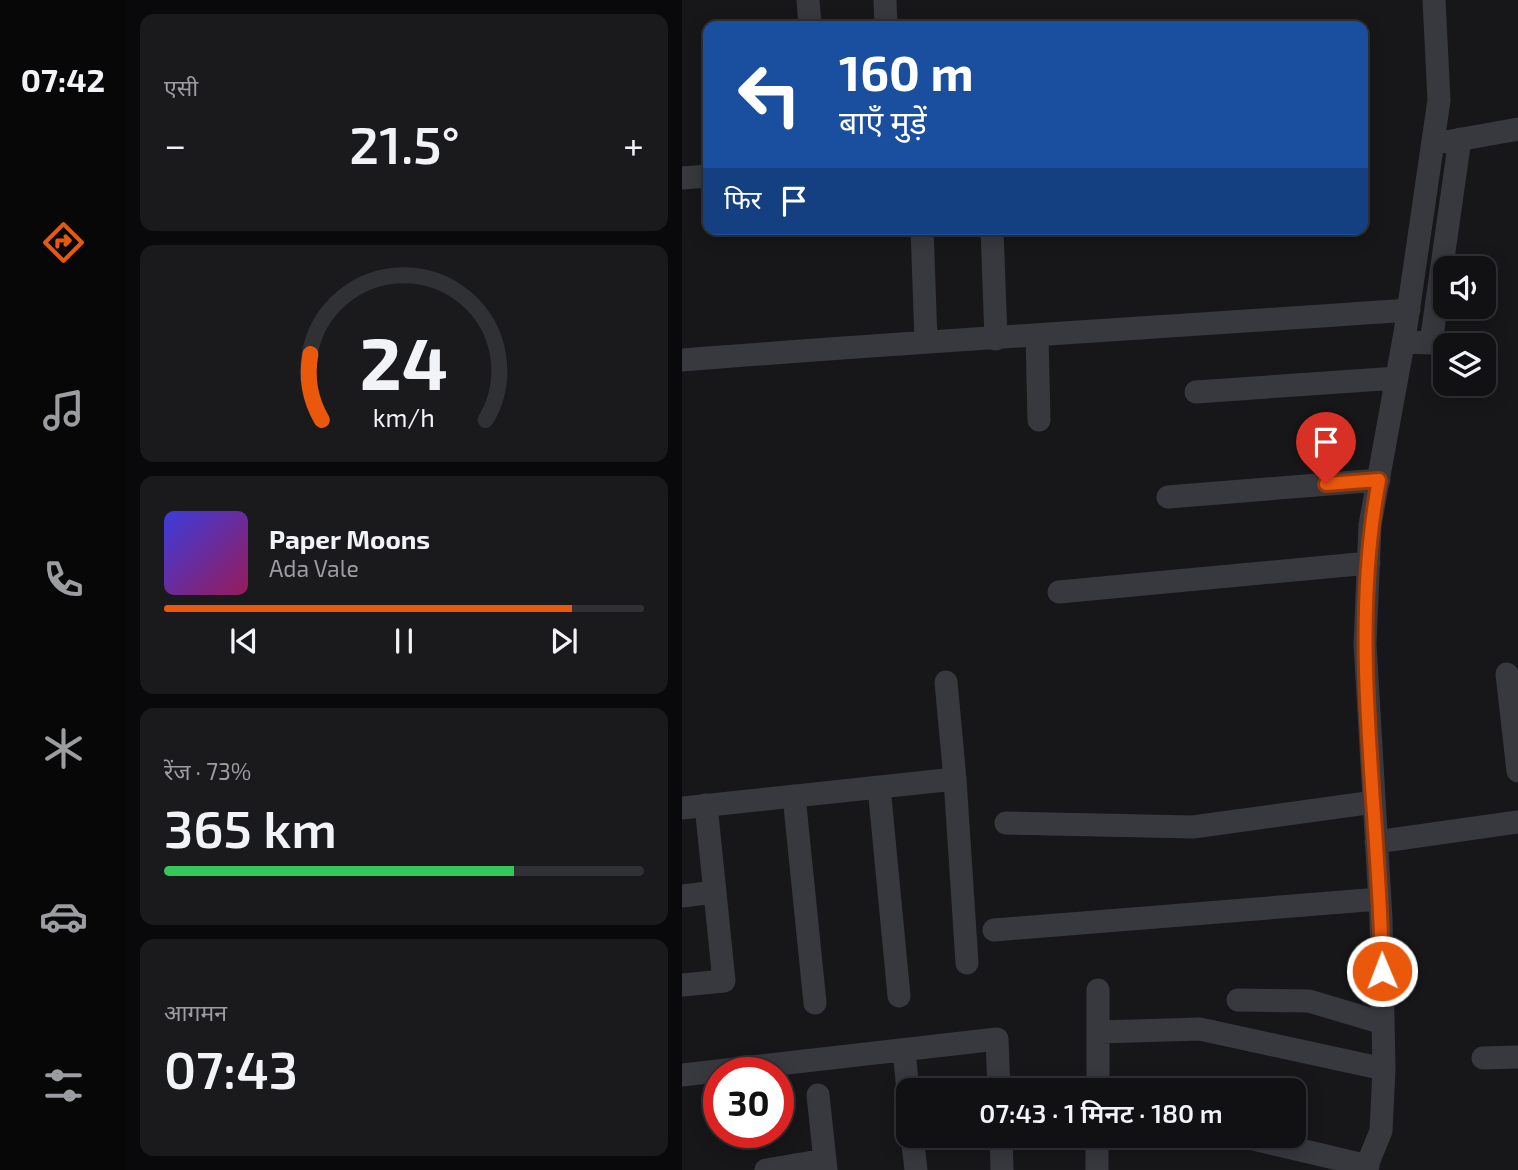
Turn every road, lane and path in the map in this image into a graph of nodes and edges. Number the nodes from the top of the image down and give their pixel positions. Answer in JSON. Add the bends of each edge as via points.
{"nodes":[{"id":1,"x":807,"y":0,"type":"edge"},
{"id":2,"x":885,"y":0,"type":"edge"},
{"id":3,"x":1434,"y":0,"type":"edge"},
{"id":4,"x":809,"y":21,"type":"edge"},
{"id":5,"x":886,"y":21,"type":"edge"},
{"id":6,"x":1517,"y":129,"type":"edge"},
{"id":7,"x":1460,"y":139,"type":"junction"},
{"id":8,"x":1433,"y":144,"type":"junction"},
{"id":9,"x":703,"y":176,"type":"edge"},
{"id":10,"x":682,"y":178,"type":"edge"},
{"id":11,"x":922,"y":235,"type":"edge"},
{"id":12,"x":992,"y":235,"type":"edge"},
{"id":13,"x":1409,"y":310,"type":"junction"},
{"id":14,"x":1037,"y":336,"type":"junction"},
{"id":15,"x":996,"y":339,"type":"junction"},
{"id":16,"x":926,"y":340,"type":"junction"},
{"id":17,"x":1404,"y":342,"type":"junction"},
{"id":18,"x":682,"y":360,"type":"edge"},
{"id":19,"x":1397,"y":378,"type":"junction"},
{"id":20,"x":1196,"y":392,"type":"dead end"},
{"id":21,"x":1038,"y":420,"type":"dead end"},
{"id":22,"x":1379,"y":480,"type":"junction"},
{"id":23,"x":1168,"y":497,"type":"dead end"},
{"id":24,"x":1369,"y":563,"type":"junction"},
{"id":25,"x":1059,"y":592,"type":"dead end"},
{"id":26,"x":1507,"y":674,"type":"dead end"},
{"id":27,"x":946,"y":682,"type":"dead end"},
{"id":28,"x":1517,"y":771,"type":"edge"},
{"id":29,"x":956,"y":779,"type":"junction"},
{"id":30,"x":879,"y":787,"type":"junction"},
{"id":31,"x":794,"y":796,"type":"junction"},
{"id":32,"x":1374,"y":802,"type":"junction"},
{"id":33,"x":706,"y":805,"type":"junction"},
{"id":34,"x":682,"y":808,"type":"edge"},
{"id":35,"x":1517,"y":822,"type":"edge"},
{"id":36,"x":1006,"y":823,"type":"dead end"},
{"id":37,"x":1376,"y":842,"type":"junction"},
{"id":38,"x":715,"y":892,"type":"junction"},
{"id":39,"x":682,"y":896,"type":"edge"},
{"id":40,"x":1380,"y":899,"type":"junction"},
{"id":41,"x":994,"y":930,"type":"dead end"},
{"id":42,"x":967,"y":963,"type":"dead end"},
{"id":43,"x":682,"y":985,"type":"edge"},
{"id":44,"x":1098,"y":990,"type":"dead end"},
{"id":45,"x":899,"y":996,"type":"dead end"},
{"id":46,"x":1238,"y":1000,"type":"dead end"},
{"id":47,"x":815,"y":1003,"type":"dead end"},
{"id":48,"x":1383,"y":1023,"type":"junction"},
{"id":49,"x":1099,"y":1032,"type":"junction"},
{"id":50,"x":904,"y":1050,"type":"junction"},
{"id":51,"x":1517,"y":1057,"type":"edge"},
{"id":52,"x":1483,"y":1058,"type":"dead end"},
{"id":53,"x":1384,"y":1069,"type":"junction"},
{"id":54,"x":682,"y":1075,"type":"edge"},
{"id":55,"x":907,"y":1078,"type":"edge"},
{"id":56,"x":999,"y":1078,"type":"edge"},
{"id":57,"x":1098,"y":1078,"type":"edge"},
{"id":58,"x":818,"y":1094,"type":"dead end"},
{"id":59,"x":913,"y":1148,"type":"edge"},
{"id":60,"x":1001,"y":1148,"type":"edge"},
{"id":61,"x":1097,"y":1148,"type":"edge"},
{"id":62,"x":1288,"y":1148,"type":"edge"},
{"id":63,"x":825,"y":1165,"type":"edge"},
{"id":64,"x":1366,"y":1168,"type":"edge"},
{"id":65,"x":766,"y":1170,"type":"edge"},
{"id":66,"x":916,"y":1170,"type":"edge"},
{"id":67,"x":1002,"y":1170,"type":"edge"},
{"id":68,"x":1097,"y":1170,"type":"edge"}],
"edges":[{"from":1,"to":4,"type":"street"},
{"from":2,"to":5,"type":"street"},
{"from":3,"to":8,"type":"street","via":[[1439,100]]},
{"from":6,"to":7,"type":"street"},
{"from":7,"to":8,"type":"street"},
{"from":7,"to":17,"type":"street","via":[[1431,343]]},
{"from":8,"to":13,"type":"street"},
{"from":9,"to":10,"type":"street"},
{"from":11,"to":16,"type":"street"},
{"from":12,"to":15,"type":"street"},
{"from":13,"to":14,"type":"street"},
{"from":13,"to":17,"type":"street"},
{"from":14,"to":15,"type":"street"},
{"from":14,"to":21,"type":"street"},
{"from":15,"to":16,"type":"street"},
{"from":16,"to":18,"type":"street"},
{"from":17,"to":19,"type":"street"},
{"from":19,"to":20,"type":"street"},
{"from":19,"to":22,"type":"street"},
{"from":22,"to":23,"type":"street"},
{"from":22,"to":24,"type":"street","via":[[1370,525]]},
{"from":24,"to":25,"type":"street"},
{"from":24,"to":32,"type":"street","via":[[1364,644]]},
{"from":26,"to":28,"type":"street"},
{"from":27,"to":29,"type":"street"},
{"from":29,"to":30,"type":"street"},
{"from":29,"to":42,"type":"street"},
{"from":30,"to":31,"type":"street"},
{"from":30,"to":45,"type":"street"},
{"from":31,"to":33,"type":"street"},
{"from":31,"to":47,"type":"street"},
{"from":32,"to":36,"type":"street","via":[[1193,827]]},
{"from":32,"to":37,"type":"street"},
{"from":33,"to":34,"type":"street"},
{"from":33,"to":38,"type":"street"},
{"from":35,"to":37,"type":"street"},
{"from":37,"to":40,"type":"street"},
{"from":38,"to":39,"type":"street"},
{"from":38,"to":43,"type":"street","via":[[724,981]]},
{"from":40,"to":41,"type":"street"},
{"from":40,"to":48,"type":"street"},
{"from":44,"to":49,"type":"street"},
{"from":46,"to":48,"type":"street","via":[[1309,1001]]},
{"from":48,"to":53,"type":"street"},
{"from":49,"to":53,"type":"street","via":[[1200,1029]]},
{"from":49,"to":57,"type":"street"},
{"from":50,"to":54,"type":"street"},
{"from":50,"to":55,"type":"street"},
{"from":50,"to":56,"type":"street","via":[[997,1039]]},
{"from":51,"to":52,"type":"street"},
{"from":53,"to":64,"type":"street","via":[[1381,1131]]},
{"from":58,"to":63,"type":"street"},
{"from":59,"to":66,"type":"street"},
{"from":60,"to":67,"type":"street"},
{"from":61,"to":68,"type":"street"},
{"from":62,"to":64,"type":"street"},
{"from":63,"to":65,"type":"street"}]}
